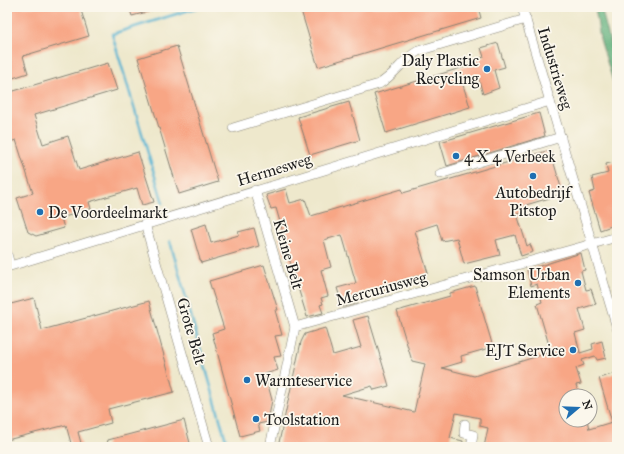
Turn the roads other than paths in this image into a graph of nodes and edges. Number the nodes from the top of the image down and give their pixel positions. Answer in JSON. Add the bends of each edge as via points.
{"nodes":[{"id":1,"x":522,"y":7,"type":"edge"},
{"id":2,"x":526,"y":19,"type":"junction"},
{"id":3,"x":550,"y":101,"type":"junction"},
{"id":4,"x":233,"y":128,"type":"dead end"},
{"id":5,"x":561,"y":137,"type":"junction"},
{"id":6,"x":440,"y":174,"type":"dead end"},
{"id":7,"x":255,"y":190,"type":"junction"},
{"id":8,"x":145,"y":224,"type":"junction"},
{"id":9,"x":617,"y":236,"type":"edge"},
{"id":10,"x":593,"y":244,"type":"junction"},
{"id":11,"x":7,"y":254,"type":"edge"},
{"id":12,"x":9,"y":266,"type":"edge"},
{"id":13,"x":295,"y":327,"type":"junction"},
{"id":14,"x":617,"y":328,"type":"edge"},
{"id":15,"x":465,"y":424,"type":"dead end"},
{"id":16,"x":209,"y":447,"type":"edge"},
{"id":17,"x":270,"y":447,"type":"edge"},
{"id":18,"x":471,"y":447,"type":"edge"}],
"edges":[{"from":1,"to":2,"type":"street","name":"Industrieweg"},
{"from":2,"to":3,"type":"street","name":"Industrieweg"},
{"from":2,"to":4,"type":"street","via":[[418,51],[405,59],[389,78],[379,84]]},
{"from":3,"to":5,"type":"street","name":"Industrieweg"},
{"from":3,"to":7,"type":"street","name":"Hermesweg"},
{"from":5,"to":6,"type":"street"},
{"from":5,"to":10,"type":"street","name":"Industrieweg"},
{"from":7,"to":8,"type":"street","name":"Hermesweg"},
{"from":7,"to":13,"type":"street","name":"Kleine Belt"},
{"from":8,"to":12,"type":"street","name":"Hermesweg"},
{"from":8,"to":16,"type":"street","name":"Grote Belt"},
{"from":9,"to":10,"type":"street","name":"Mercuriusweg"},
{"from":10,"to":13,"type":"street","name":"Mercuriusweg"},
{"from":10,"to":14,"type":"street","name":"Industrieweg"},
{"from":11,"to":12,"type":"street"},
{"from":13,"to":17,"type":"street"},
{"from":15,"to":18,"type":"street","via":[[464,433],[473,435]]}]}
